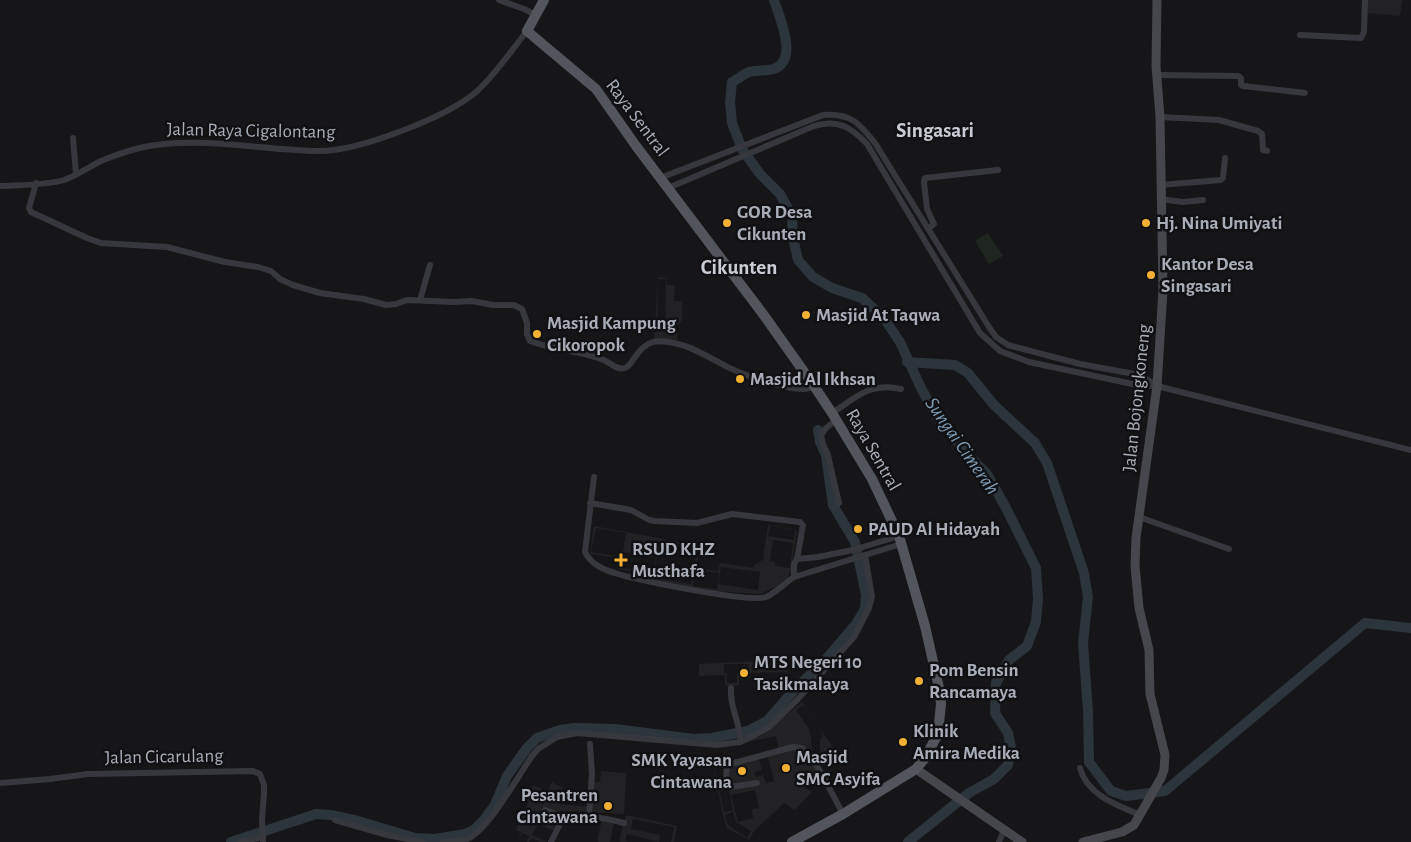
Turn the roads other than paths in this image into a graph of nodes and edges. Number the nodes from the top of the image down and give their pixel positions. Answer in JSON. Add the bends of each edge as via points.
{"nodes":[{"id":1,"x":499,"y":0,"type":"edge"},
{"id":2,"x":544,"y":0,"type":"edge"},
{"id":3,"x":1156,"y":0,"type":"edge"},
{"id":4,"x":1365,"y":0,"type":"edge"},
{"id":5,"x":536,"y":15,"type":"junction"},
{"id":6,"x":527,"y":31,"type":"junction"},
{"id":7,"x":1300,"y":35,"type":"dead end"},
{"id":8,"x":1157,"y":75,"type":"junction"},
{"id":9,"x":1305,"y":93,"type":"dead end"},
{"id":10,"x":1160,"y":117,"type":"junction"},
{"id":11,"x":74,"y":138,"type":"dead end"},
{"id":12,"x":745,"y":145,"type":"junction"},
{"id":13,"x":1267,"y":151,"type":"dead end"},
{"id":14,"x":749,"y":153,"type":"junction"},
{"id":15,"x":1225,"y":158,"type":"dead end"},
{"id":16,"x":998,"y":170,"type":"dead end"},
{"id":17,"x":888,"y":172,"type":"junction"},
{"id":18,"x":75,"y":174,"type":"junction"},
{"id":19,"x":660,"y":178,"type":"junction"},
{"id":20,"x":36,"y":183,"type":"junction"},
{"id":21,"x":1160,"y":185,"type":"junction"},
{"id":22,"x":0,"y":186,"type":"edge"},
{"id":23,"x":668,"y":188,"type":"junction"},
{"id":24,"x":1160,"y":199,"type":"junction"},
{"id":25,"x":1203,"y":200,"type":"dead end"},
{"id":26,"x":928,"y":229,"type":"junction"},
{"id":27,"x":943,"y":253,"type":"junction"},
{"id":28,"x":934,"y":257,"type":"junction"},
{"id":29,"x":430,"y":265,"type":"dead end"},
{"id":30,"x":420,"y":300,"type":"junction"},
{"id":31,"x":1080,"y":364,"type":"junction"},
{"id":32,"x":1078,"y":373,"type":"junction"},
{"id":33,"x":814,"y":386,"type":"junction"},
{"id":34,"x":1157,"y":386,"type":"junction"},
{"id":35,"x":901,"y":389,"type":"dead end"},
{"id":36,"x":834,"y":416,"type":"junction"},
{"id":37,"x":1411,"y":450,"type":"edge"},
{"id":38,"x":594,"y":476,"type":"dead end"},
{"id":39,"x":590,"y":502,"type":"junction"},
{"id":40,"x":839,"y":504,"type":"dead end"},
{"id":41,"x":1139,"y":517,"type":"junction"},
{"id":42,"x":900,"y":540,"type":"junction"},
{"id":43,"x":1229,"y":549,"type":"dead end"},
{"id":44,"x":861,"y":556,"type":"junction"},
{"id":45,"x":818,"y":557,"type":"junction"},
{"id":46,"x":797,"y":559,"type":"junction"},
{"id":47,"x":821,"y":569,"type":"junction"},
{"id":48,"x":794,"y":577,"type":"junction"},
{"id":49,"x":731,"y":688,"type":"dead end"},
{"id":50,"x":739,"y":735,"type":"junction"},
{"id":51,"x":590,"y":744,"type":"dead end"},
{"id":52,"x":916,"y":768,"type":"junction"},
{"id":53,"x":1080,"y":768,"type":"dead end"},
{"id":54,"x":0,"y":783,"type":"edge"},
{"id":55,"x":758,"y":783,"type":"dead end"},
{"id":56,"x":545,"y":810,"type":"dead end"},
{"id":57,"x":1142,"y":812,"type":"junction"},
{"id":58,"x":842,"y":814,"type":"junction"},
{"id":59,"x":589,"y":817,"type":"junction"},
{"id":60,"x":335,"y":820,"type":"dead end"},
{"id":61,"x":561,"y":822,"type":"junction"},
{"id":62,"x":624,"y":823,"type":"dead end"},
{"id":63,"x":1004,"y":830,"type":"junction"},
{"id":64,"x":263,"y":837,"type":"edge"},
{"id":65,"x":240,"y":842,"type":"edge"},
{"id":66,"x":422,"y":842,"type":"edge"},
{"id":67,"x":443,"y":842,"type":"edge"},
{"id":68,"x":551,"y":842,"type":"edge"},
{"id":69,"x":792,"y":842,"type":"edge"},
{"id":70,"x":999,"y":842,"type":"edge"},
{"id":71,"x":1022,"y":842,"type":"edge"},
{"id":72,"x":1083,"y":842,"type":"edge"}],
"edges":[{"from":1,"to":5,"type":"street"},
{"from":2,"to":5,"type":"main road"},
{"from":3,"to":8,"type":"main road","name":"Jalan Bojongkoneng"},
{"from":4,"to":7,"type":"street","via":[[1361,38]]},
{"from":5,"to":6,"type":"main road"},
{"from":6,"to":18,"type":"street","name":"Jalan Raya Cigalontang","via":[[487,81],[458,105],[376,140],[325,151],[193,143],[156,145],[102,161]]},
{"from":6,"to":19,"type":"main road","name":"Raya Sentral","via":[[596,89]]},
{"from":8,"to":9,"type":"street","via":[[1238,76],[1243,86]]},
{"from":8,"to":10,"type":"main road","name":"Jalan Bojongkoneng"},
{"from":10,"to":13,"type":"street","via":[[1219,120],[1258,131],[1262,134],[1263,150]]},
{"from":10,"to":21,"type":"main road","name":"Jalan Bojongkoneng"},
{"from":11,"to":18,"type":"street"},
{"from":12,"to":14,"type":"street"},
{"from":12,"to":17,"type":"street","via":[[823,115],[844,116],[862,127],[875,143]]},
{"from":12,"to":19,"type":"street"},
{"from":14,"to":17,"type":"street","via":[[824,123],[844,126],[856,132]]},
{"from":14,"to":23,"type":"street"},
{"from":15,"to":21,"type":"street","via":[[1221,180]]},
{"from":16,"to":26,"type":"street","via":[[925,178],[927,209],[934,224]]},
{"from":17,"to":26,"type":"street"},
{"from":17,"to":28,"type":"street"},
{"from":18,"to":20,"type":"street","name":"Jalan Raya Cigalontang","via":[[65,180]]},
{"from":19,"to":23,"type":"main road","name":"Raya Sentral"},
{"from":20,"to":22,"type":"street","name":"Jalan Raya Cigalontang"},
{"from":20,"to":30,"type":"street","via":[[29,208],[31,212],[101,243],[167,247],[272,271],[293,285],[320,293],[386,305]]},
{"from":21,"to":24,"type":"main road","name":"Jalan Bojongkoneng"},
{"from":23,"to":33,"type":"main road","name":"Raya Sentral"},
{"from":24,"to":25,"type":"street"},
{"from":24,"to":34,"type":"main road","name":"Jalan Bojongkoneng","via":[[1163,290]]},
{"from":26,"to":27,"type":"street"},
{"from":27,"to":28,"type":"street"},
{"from":27,"to":31,"type":"street","via":[[996,337],[1008,345]]},
{"from":28,"to":32,"type":"street","via":[[980,333],[1000,350]]},
{"from":29,"to":30,"type":"street"},
{"from":30,"to":33,"type":"street","via":[[517,306],[522,308],[530,341],[602,359],[617,368],[628,366],[646,343],[672,342],[765,381],[805,389]]},
{"from":31,"to":32,"type":"street"},
{"from":31,"to":34,"type":"street","via":[[1140,375]]},
{"from":32,"to":34,"type":"street"},
{"from":33,"to":36,"type":"main road","name":"Raya Sentral"},
{"from":34,"to":37,"type":"street"},
{"from":34,"to":41,"type":"main road","name":"Jalan Bojongkoneng"},
{"from":35,"to":36,"type":"street","via":[[876,387]]},
{"from":36,"to":40,"type":"street","via":[[822,435],[822,445],[828,456]]},
{"from":36,"to":42,"type":"main road","name":"Raya Sentral","via":[[872,479]]},
{"from":38,"to":39,"type":"street"},
{"from":39,"to":46,"type":"street","via":[[631,510],[654,521],[697,523],[732,514],[800,522],[803,525]]},
{"from":39,"to":48,"type":"street","via":[[585,552],[588,559],[599,567],[614,573],[730,596],[757,598],[766,597]]},
{"from":41,"to":43,"type":"street"},
{"from":41,"to":57,"type":"main road","name":"Jalan Bojongkoneng","via":[[1135,548],[1138,608],[1149,650],[1150,694],[1165,756],[1164,770]]},
{"from":42,"to":44,"type":"street"},
{"from":42,"to":45,"type":"street"},
{"from":42,"to":52,"type":"main road","name":"Raya Sentral","via":[[930,646],[941,704],[938,734]]},
{"from":44,"to":47,"type":"street"},
{"from":44,"to":50,"type":"street","via":[[872,597],[854,637],[769,727]]},
{"from":45,"to":46,"type":"street"},
{"from":45,"to":47,"type":"street"},
{"from":46,"to":48,"type":"street"},
{"from":47,"to":48,"type":"street"},
{"from":49,"to":50,"type":"street","via":[[731,703]]},
{"from":50,"to":67,"type":"street","via":[[717,745],[595,733],[558,737],[532,756],[479,832],[467,839]]},
{"from":51,"to":59,"type":"street"},
{"from":52,"to":58,"type":"main road"},
{"from":52,"to":63,"type":"main road"},
{"from":53,"to":57,"type":"street","via":[[1083,778],[1102,797]]},
{"from":54,"to":64,"type":"street","name":"Jalan Cicarulang","via":[[88,774],[253,771],[260,774],[264,784]]},
{"from":55,"to":58,"type":"street","via":[[731,788],[726,767],[794,747],[802,748]]},
{"from":56,"to":61,"type":"street","via":[[558,815]]},
{"from":57,"to":72,"type":"main road","name":"Jalan Bojongkoneng","via":[[1128,830]]},
{"from":58,"to":69,"type":"main road"},
{"from":59,"to":61,"type":"street","via":[[574,817]]},
{"from":59,"to":62,"type":"street"},
{"from":60,"to":66,"type":"street"},
{"from":61,"to":68,"type":"street"},
{"from":63,"to":70,"type":"street"},
{"from":63,"to":71,"type":"main road"},
{"from":64,"to":65,"type":"street"}]}
